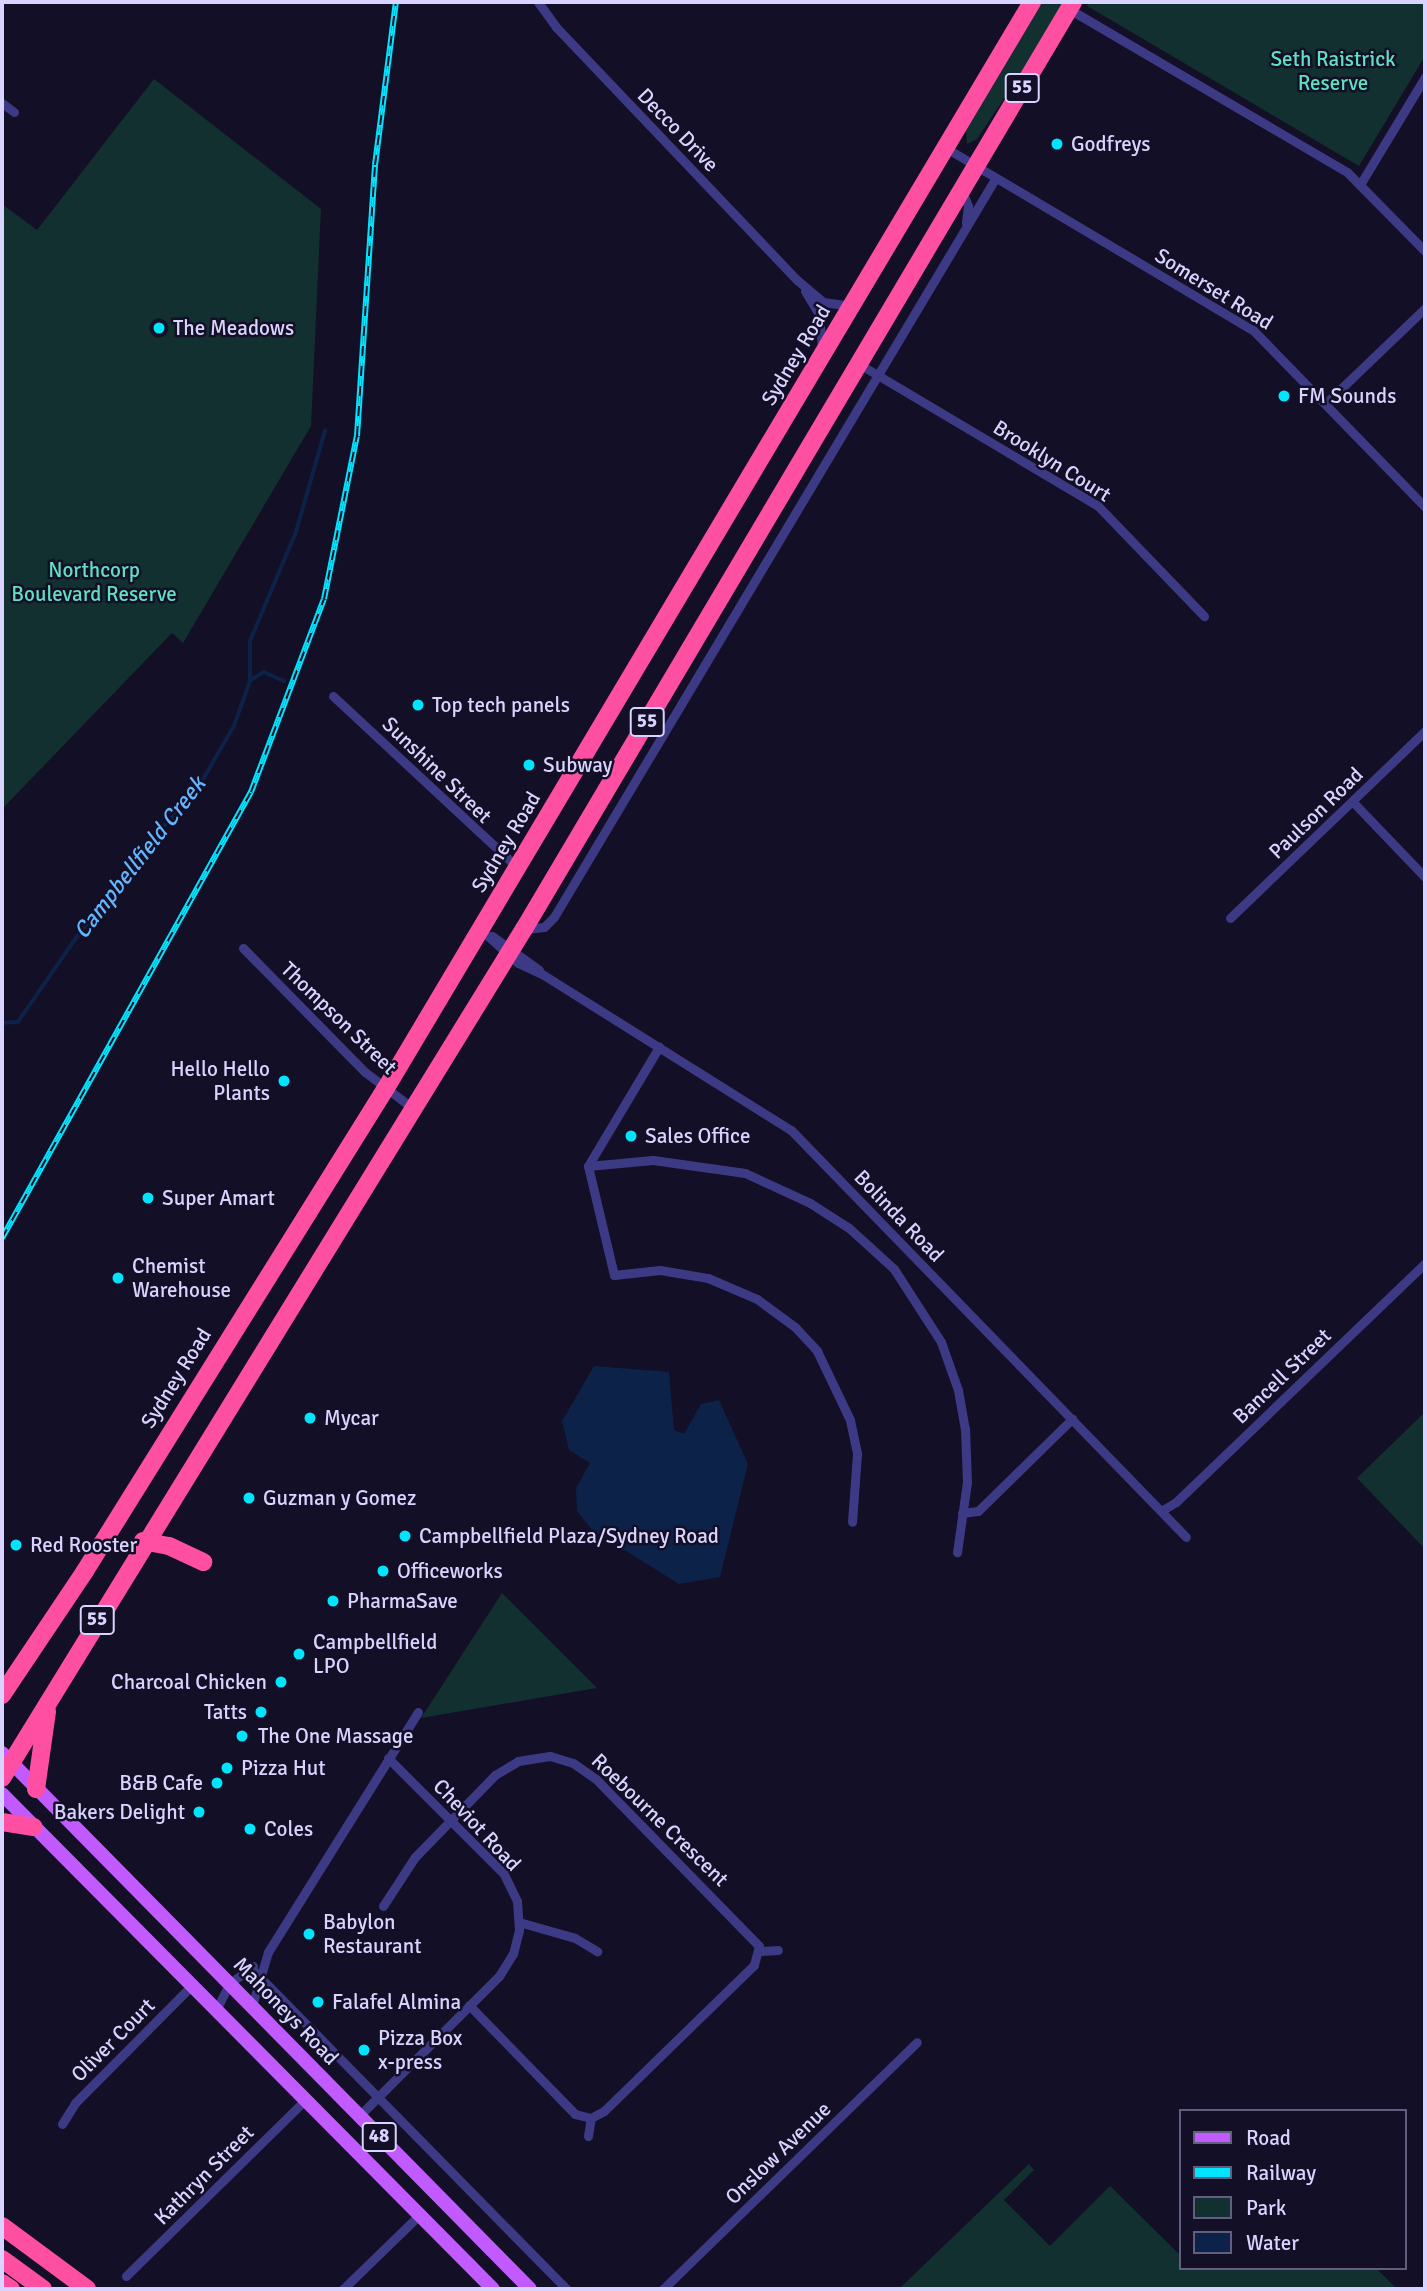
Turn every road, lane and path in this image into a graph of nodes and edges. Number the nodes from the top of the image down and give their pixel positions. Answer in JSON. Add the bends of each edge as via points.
{"nodes":[{"id":1,"x":538,"y":2,"type":"edge"},
{"id":2,"x":1032,"y":2,"type":"edge"},
{"id":3,"x":1071,"y":5,"type":"edge"},
{"id":4,"x":1425,"y":77,"type":"edge"},
{"id":5,"x":2,"y":103,"type":"edge"},
{"id":6,"x":14,"y":113,"type":"dead end"},
{"id":7,"x":946,"y":148,"type":"junction"},
{"id":8,"x":975,"y":167,"type":"junction"},
{"id":9,"x":995,"y":178,"type":"junction"},
{"id":10,"x":1361,"y":183,"type":"junction"},
{"id":11,"x":962,"y":191,"type":"junction"},
{"id":12,"x":965,"y":225,"type":"junction"},
{"id":13,"x":1425,"y":251,"type":"edge"},
{"id":14,"x":797,"y":280,"type":"junction"},
{"id":15,"x":851,"y":306,"type":"junction"},
{"id":16,"x":1425,"y":308,"type":"edge"},
{"id":17,"x":820,"y":358,"type":"junction"},
{"id":18,"x":859,"y":364,"type":"junction"},
{"id":19,"x":877,"y":375,"type":"junction"},
{"id":20,"x":1326,"y":403,"type":"junction"},
{"id":21,"x":1425,"y":507,"type":"edge"},
{"id":22,"x":1204,"y":616,"type":"dead end"},
{"id":23,"x":691,"y":648,"type":"junction"},
{"id":24,"x":710,"y":659,"type":"junction"},
{"id":25,"x":333,"y":696,"type":"dead end"},
{"id":26,"x":1425,"y":731,"type":"edge"},
{"id":27,"x":1353,"y":802,"type":"junction"},
{"id":28,"x":518,"y":868,"type":"junction"},
{"id":29,"x":1425,"y":877,"type":"edge"},
{"id":30,"x":1230,"y":918,"type":"dead end"},
{"id":31,"x":524,"y":929,"type":"junction"},
{"id":32,"x":481,"y":930,"type":"junction"},
{"id":33,"x":243,"y":948,"type":"dead end"},
{"id":34,"x":510,"y":952,"type":"junction"},
{"id":35,"x":659,"y":1047,"type":"junction"},
{"id":36,"x":386,"y":1088,"type":"junction"},
{"id":37,"x":414,"y":1109,"type":"junction"},
{"id":38,"x":588,"y":1166,"type":"junction"},
{"id":39,"x":1425,"y":1263,"type":"edge"},
{"id":40,"x":1072,"y":1419,"type":"junction"},
{"id":41,"x":1161,"y":1511,"type":"junction"},
{"id":42,"x":962,"y":1513,"type":"junction"},
{"id":43,"x":852,"y":1522,"type":"dead end"},
{"id":44,"x":1186,"y":1538,"type":"dead end"},
{"id":45,"x":144,"y":1541,"type":"junction"},
{"id":46,"x":957,"y":1552,"type":"dead end"},
{"id":47,"x":204,"y":1562,"type":"dead end"},
{"id":48,"x":2,"y":1695,"type":"edge"},
{"id":49,"x":50,"y":1699,"type":"junction"},
{"id":50,"x":418,"y":1712,"type":"dead end"},
{"id":51,"x":388,"y":1758,"type":"junction"},
{"id":52,"x":5,"y":1765,"type":"edge"},
{"id":53,"x":36,"y":1789,"type":"junction"},
{"id":54,"x":2,"y":1794,"type":"edge"},
{"id":55,"x":451,"y":1820,"type":"junction"},
{"id":56,"x":2,"y":1822,"type":"edge"},
{"id":57,"x":34,"y":1827,"type":"junction"},
{"id":58,"x":83,"y":1839,"type":"junction"},
{"id":59,"x":65,"y":1856,"type":"junction"},
{"id":60,"x":383,"y":1906,"type":"dead end"},
{"id":61,"x":519,"y":1922,"type":"junction"},
{"id":62,"x":778,"y":1950,"type":"dead end"},
{"id":63,"x":597,"y":1951,"type":"dead end"},
{"id":64,"x":760,"y":1951,"type":"junction"},
{"id":65,"x":254,"y":1971,"type":"junction"},
{"id":66,"x":229,"y":1983,"type":"junction"},
{"id":67,"x":193,"y":1984,"type":"junction"},
{"id":68,"x":251,"y":2006,"type":"junction"},
{"id":69,"x":469,"y":2006,"type":"junction"},
{"id":70,"x":217,"y":2008,"type":"junction"},
{"id":71,"x":917,"y":2042,"type":"dead end"},
{"id":72,"x":377,"y":2096,"type":"junction"},
{"id":73,"x":306,"y":2099,"type":"junction"},
{"id":74,"x":359,"y":2116,"type":"junction"},
{"id":75,"x":591,"y":2118,"type":"junction"},
{"id":76,"x":62,"y":2124,"type":"dead end"},
{"id":77,"x":588,"y":2136,"type":"dead end"},
{"id":78,"x":420,"y":2214,"type":"junction"},
{"id":79,"x":2,"y":2226,"type":"edge"},
{"id":80,"x":2,"y":2259,"type":"edge"},
{"id":81,"x":126,"y":2276,"type":"dead end"},
{"id":82,"x":2,"y":2283,"type":"edge"},
{"id":83,"x":11,"y":2289,"type":"edge"},
{"id":84,"x":43,"y":2289,"type":"edge"},
{"id":85,"x":87,"y":2289,"type":"edge"},
{"id":86,"x":343,"y":2289,"type":"edge"},
{"id":87,"x":493,"y":2289,"type":"edge"},
{"id":88,"x":530,"y":2289,"type":"edge"},
{"id":89,"x":566,"y":2289,"type":"edge"},
{"id":90,"x":663,"y":2289,"type":"edge"}],
"edges":[{"from":1,"to":14,"type":"street","name":"Decco Drive","via":[[556,27]]},
{"from":2,"to":7,"type":"highway","name":"Sydney Road","number":"55"},
{"from":3,"to":8,"type":"highway","number":"55"},
{"from":3,"to":10,"type":"street"},
{"from":4,"to":10,"type":"street"},
{"from":5,"to":6,"type":"street"},
{"from":7,"to":8,"type":"street","name":"Somerset Road"},
{"from":7,"to":15,"type":"highway","name":"Sydney Road","number":"55"},
{"from":8,"to":9,"type":"street","name":"Somerset Road"},
{"from":8,"to":11,"type":"highway","number":"55"},
{"from":9,"to":12,"type":"street"},
{"from":9,"to":20,"type":"street","name":"Somerset Road","via":[[1254,330]]},
{"from":10,"to":13,"type":"street"},
{"from":11,"to":12,"type":"street","via":[[968,206]]},
{"from":11,"to":18,"type":"highway","number":"55"},
{"from":12,"to":19,"type":"street"},
{"from":14,"to":15,"type":"street","name":"Decco Drive","via":[[823,302]]},
{"from":14,"to":17,"type":"street","name":"Decco Drive","via":[[819,314],[823,332]]},
{"from":15,"to":17,"type":"highway","name":"Sydney Road","number":"55"},
{"from":16,"to":20,"type":"street"},
{"from":17,"to":28,"type":"highway","name":"Sydney Road","number":"55"},
{"from":18,"to":19,"type":"street","name":"Brooklyn Court"},
{"from":18,"to":23,"type":"highway","number":"55"},
{"from":19,"to":22,"type":"street","name":"Brooklyn Court","via":[[1098,506]]},
{"from":19,"to":24,"type":"street"},
{"from":20,"to":21,"type":"street","name":"Somerset Road"},
{"from":23,"to":24,"type":"street"},
{"from":23,"to":31,"type":"highway","number":"55"},
{"from":24,"to":31,"type":"street","via":[[554,917],[544,927]]},
{"from":25,"to":28,"type":"street","name":"Sunshine Street"},
{"from":26,"to":27,"type":"street","name":"Paulson Road"},
{"from":27,"to":29,"type":"street"},
{"from":27,"to":30,"type":"street","name":"Paulson Road"},
{"from":28,"to":32,"type":"highway","name":"Sydney Road","number":"55"},
{"from":31,"to":34,"type":"highway","number":"55"},
{"from":32,"to":34,"type":"street","name":"Bolinda Road"},
{"from":32,"to":36,"type":"highway","name":"Sydney Road","number":"55"},
{"from":33,"to":36,"type":"street","name":"Thompson Street"},
{"from":34,"to":35,"type":"street","name":"Bolinda Road"},
{"from":34,"to":37,"type":"highway","number":"55"},
{"from":35,"to":38,"type":"street"},
{"from":35,"to":40,"type":"street","name":"Bolinda Road","via":[[791,1129]]},
{"from":36,"to":37,"type":"street","name":"Thompson Street"},
{"from":36,"to":48,"type":"highway","name":"Sydney Road","number":"55","via":[[85,1571]]},
{"from":37,"to":45,"type":"highway","number":"55"},
{"from":38,"to":42,"type":"street","via":[[653,1160],[745,1172],[803,1198],[849,1228],[894,1269],[941,1342],[958,1390],[965,1428]]},
{"from":38,"to":43,"type":"street","via":[[614,1275],[660,1270],[708,1278],[757,1299],[795,1327],[817,1351],[850,1420],[857,1454]]},
{"from":39,"to":41,"type":"street","name":"Bancell Street","via":[[1176,1502]]},
{"from":40,"to":41,"type":"street","name":"Bolinda Road"},
{"from":40,"to":42,"type":"street","via":[[978,1511]]},
{"from":41,"to":44,"type":"street","name":"Bolinda Road"},
{"from":42,"to":46,"type":"street"},
{"from":45,"to":47,"type":"highway","via":[[169,1546]]},
{"from":45,"to":49,"type":"highway","number":"55"},
{"from":49,"to":52,"type":"highway","number":"55"},
{"from":49,"to":53,"type":"highway"},
{"from":50,"to":51,"type":"street"},
{"from":51,"to":55,"type":"street","name":"Cheviot Road"},
{"from":51,"to":65,"type":"street"},
{"from":52,"to":53,"type":"main road","name":"Mahoneys Road","number":"48"},
{"from":53,"to":58,"type":"main road","name":"Mahoneys Road","number":"48"},
{"from":54,"to":57,"type":"main road","number":"48"},
{"from":55,"to":60,"type":"street","name":"Roebourne Crescent","via":[[415,1857]]},
{"from":55,"to":61,"type":"street","name":"Cheviot Road","via":[[504,1874],[514,1891]]},
{"from":55,"to":64,"type":"street","name":"Roebourne Crescent","via":[[495,1775],[518,1761],[550,1756],[573,1763],[596,1779],[755,1936]]},
{"from":56,"to":57,"type":"highway"},
{"from":57,"to":59,"type":"main road","number":"48"},
{"from":58,"to":59,"type":"main road"},
{"from":58,"to":66,"type":"main road","name":"Mahoneys Road","number":"48"},
{"from":59,"to":67,"type":"main road","number":"48"},
{"from":61,"to":63,"type":"street","via":[[575,1938]]},
{"from":61,"to":69,"type":"street","name":"Cheviot Road","via":[[509,1962]]},
{"from":62,"to":64,"type":"street"},
{"from":64,"to":75,"type":"street","via":[[754,1965],[604,2111]]},
{"from":65,"to":66,"type":"street"},
{"from":65,"to":68,"type":"street"},
{"from":65,"to":72,"type":"street"},
{"from":66,"to":68,"type":"main road","name":"Mahoneys Road","number":"48"},
{"from":66,"to":70,"type":"street"},
{"from":67,"to":70,"type":"main road","number":"48"},
{"from":67,"to":76,"type":"street","name":"Oliver Court","via":[[75,2103]]},
{"from":68,"to":74,"type":"main road","name":"Mahoneys Road","number":"48"},
{"from":69,"to":72,"type":"street","name":"Cheviot Road"},
{"from":69,"to":75,"type":"street","via":[[575,2114]]},
{"from":70,"to":73,"type":"main road","number":"48"},
{"from":71,"to":90,"type":"street","name":"Onslow Avenue"},
{"from":72,"to":74,"type":"street","name":"Cheviot Road"},
{"from":72,"to":89,"type":"street"},
{"from":73,"to":78,"type":"main road","number":"48"},
{"from":73,"to":81,"type":"street","name":"Kathryn Street"},
{"from":74,"to":88,"type":"main road","name":"Mahoneys Road","number":"48"},
{"from":75,"to":77,"type":"street"},
{"from":78,"to":86,"type":"street"},
{"from":78,"to":87,"type":"main road","number":"48"},
{"from":79,"to":85,"type":"highway"},
{"from":80,"to":84,"type":"highway"},
{"from":82,"to":83,"type":"highway"}]}
